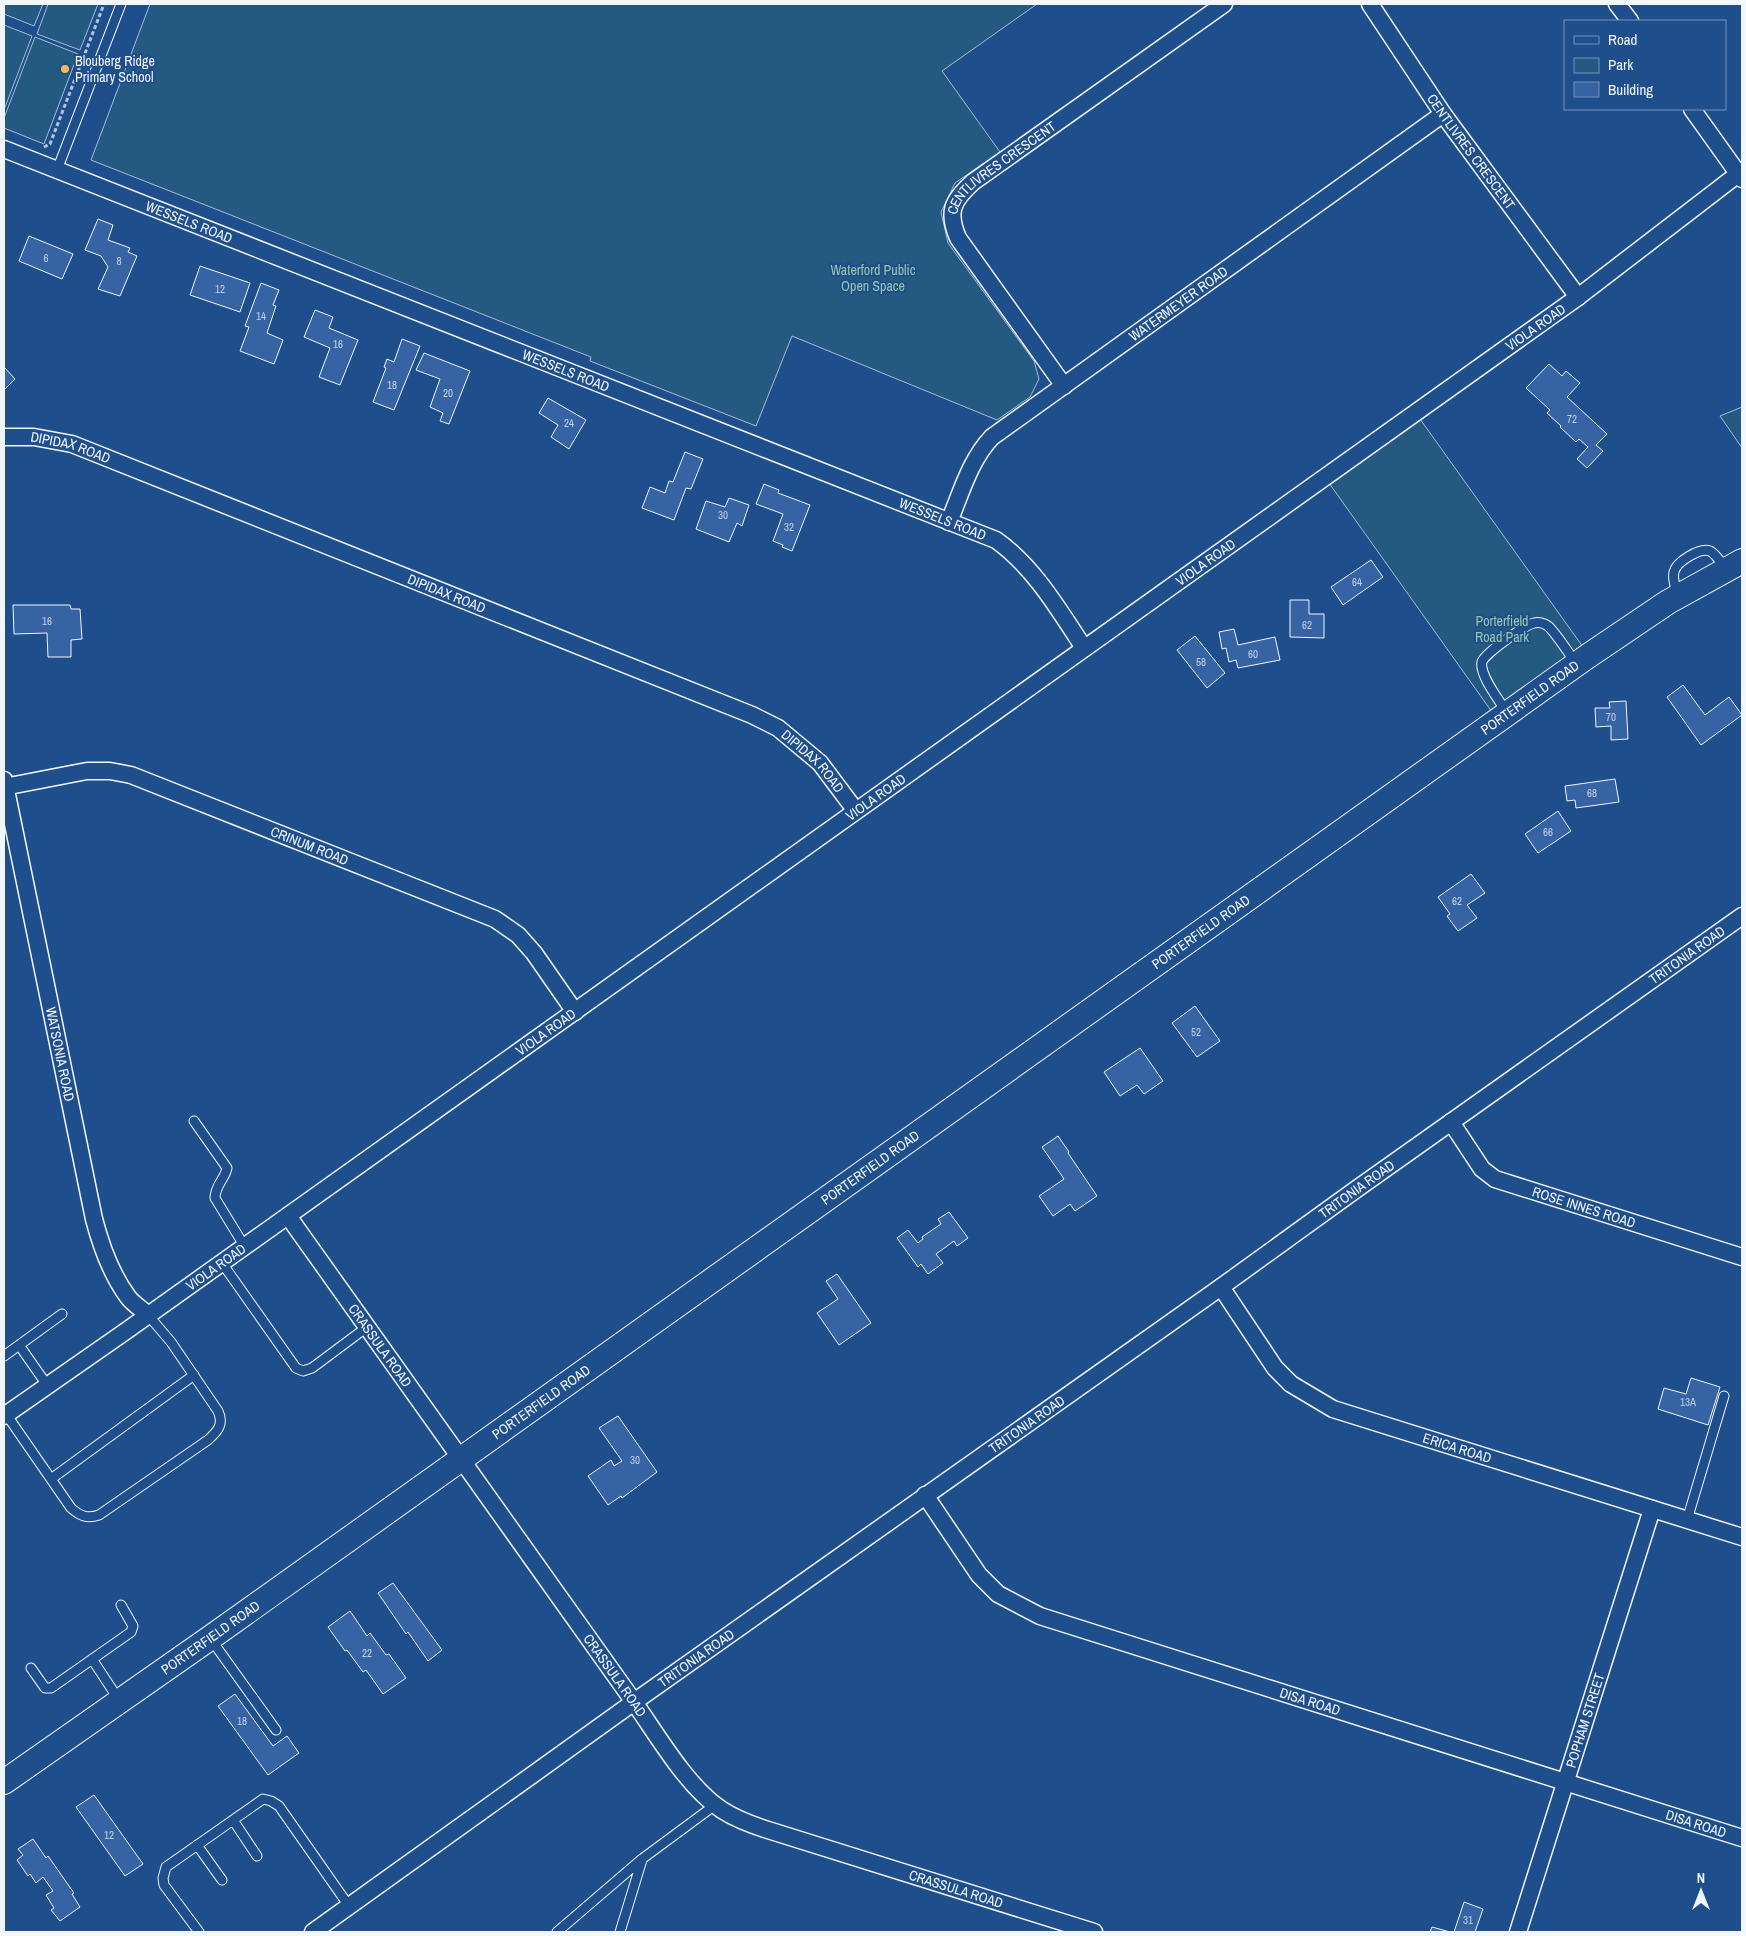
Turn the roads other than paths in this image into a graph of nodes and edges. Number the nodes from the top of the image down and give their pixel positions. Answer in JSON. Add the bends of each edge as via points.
{"nodes":[{"id":1,"x":121,"y":4,"type":"edge"},
{"id":2,"x":1224,"y":4,"type":"edge"},
{"id":3,"x":1370,"y":4,"type":"edge"},
{"id":4,"x":1617,"y":4,"type":"edge"},
{"id":5,"x":1629,"y":20,"type":"edge"},
{"id":6,"x":1693,"y":110,"type":"edge"},
{"id":7,"x":1443,"y":114,"type":"junction"},
{"id":8,"x":4,"y":149,"type":"edge"},
{"id":9,"x":56,"y":170,"type":"junction"},
{"id":10,"x":1741,"y":175,"type":"edge"},
{"id":11,"x":1578,"y":296,"type":"junction"},
{"id":12,"x":1064,"y":386,"type":"junction"},
{"id":13,"x":4,"y":437,"type":"edge"},
{"id":14,"x":949,"y":522,"type":"junction"},
{"id":15,"x":1734,"y":565,"type":"edge"},
{"id":16,"x":1084,"y":648,"type":"junction"},
{"id":17,"x":1576,"y":664,"type":"junction"},
{"id":18,"x":1508,"y":713,"type":"junction"},
{"id":19,"x":4,"y":785,"type":"edge"},
{"id":20,"x":856,"y":811,"type":"junction"},
{"id":21,"x":1742,"y":916,"type":"edge"},
{"id":22,"x":575,"y":1012,"type":"junction"},
{"id":23,"x":194,"y":1121,"type":"dead end"},
{"id":24,"x":1451,"y":1122,"type":"junction"},
{"id":25,"x":288,"y":1216,"type":"junction"},
{"id":26,"x":245,"y":1247,"type":"junction"},
{"id":27,"x":1742,"y":1257,"type":"edge"},
{"id":28,"x":222,"y":1263,"type":"junction"},
{"id":29,"x":1221,"y":1287,"type":"junction"},
{"id":30,"x":62,"y":1314,"type":"dead end"},
{"id":31,"x":148,"y":1315,"type":"junction"},
{"id":32,"x":367,"y":1327,"type":"junction"},
{"id":33,"x":19,"y":1345,"type":"junction"},
{"id":34,"x":6,"y":1350,"type":"edge"},
{"id":35,"x":194,"y":1375,"type":"junction"},
{"id":36,"x":46,"y":1385,"type":"junction"},
{"id":37,"x":1724,"y":1396,"type":"dead end"},
{"id":38,"x":5,"y":1415,"type":"edge"},
{"id":39,"x":460,"y":1459,"type":"junction"},
{"id":40,"x":51,"y":1479,"type":"junction"},
{"id":41,"x":926,"y":1495,"type":"junction"},
{"id":42,"x":1652,"y":1508,"type":"junction"},
{"id":43,"x":1687,"y":1520,"type":"junction"},
{"id":44,"x":1742,"y":1537,"type":"edge"},
{"id":45,"x":121,"y":1605,"type":"dead end"},
{"id":46,"x":210,"y":1638,"type":"junction"},
{"id":47,"x":92,"y":1659,"type":"junction"},
{"id":48,"x":32,"y":1668,"type":"dead end"},
{"id":49,"x":119,"y":1700,"type":"junction"},
{"id":50,"x":634,"y":1702,"type":"junction"},
{"id":51,"x":276,"y":1730,"type":"dead end"},
{"id":52,"x":4,"y":1782,"type":"edge"},
{"id":53,"x":1566,"y":1782,"type":"junction"},
{"id":54,"x":715,"y":1805,"type":"junction"},
{"id":55,"x":233,"y":1820,"type":"junction"},
{"id":56,"x":1742,"y":1838,"type":"edge"},
{"id":57,"x":197,"y":1845,"type":"junction"},
{"id":58,"x":257,"y":1856,"type":"dead end"},
{"id":59,"x":642,"y":1859,"type":"junction"},
{"id":60,"x":222,"y":1880,"type":"dead end"},
{"id":61,"x":349,"y":1906,"type":"junction"},
{"id":62,"x":322,"y":1930,"type":"edge"},
{"id":63,"x":199,"y":1932,"type":"edge"},
{"id":64,"x":557,"y":1932,"type":"edge"},
{"id":65,"x":620,"y":1932,"type":"edge"},
{"id":66,"x":1094,"y":1932,"type":"edge"},
{"id":67,"x":1518,"y":1932,"type":"edge"}],
"edges":[{"from":1,"to":9,"type":"lane"},
{"from":2,"to":12,"type":"street","name":"CENTLIVRES CRESCENT","via":[[973,182],[956,199],[952,225],[958,238]]},
{"from":3,"to":7,"type":"street","name":"CENTLIVRES CRESCENT"},
{"from":4,"to":5,"type":"street"},
{"from":6,"to":10,"type":"street"},
{"from":7,"to":11,"type":"street","name":"CENTLIVRES CRESCENT"},
{"from":7,"to":12,"type":"street","name":"WATERMEYER ROAD"},
{"from":8,"to":9,"type":"street","name":"WESSELS ROAD"},
{"from":9,"to":14,"type":"street","name":"WESSELS ROAD"},
{"from":10,"to":11,"type":"street","name":"VIOLA ROAD"},
{"from":11,"to":16,"type":"street","name":"VIOLA ROAD"},
{"from":12,"to":14,"type":"street","name":"WATERMEYER ROAD","via":[[985,444]]},
{"from":13,"to":20,"type":"street","name":"DIPIDAX ROAD","via":[[34,437],[72,444],[752,715],[778,728],[820,763]]},
{"from":14,"to":16,"type":"street","name":"WESSELS ROAD","via":[[996,540],[1024,564]]},
{"from":15,"to":17,"type":"street","name":"PORTERFIELD ROAD","via":[[1678,596]]},
{"from":16,"to":20,"type":"street","name":"VIOLA ROAD"},
{"from":17,"to":18,"type":"street","name":"PORTERFIELD ROAD"},
{"from":17,"to":18,"type":"lane","via":[[1548,626],[1540,622],[1532,623],[1493,650],[1485,656],[1483,670]]},
{"from":18,"to":39,"type":"street","name":"PORTERFIELD ROAD"},
{"from":19,"to":22,"type":"street","name":"CRINUM ROAD","via":[[87,771],[131,774],[495,919],[518,934]]},
{"from":19,"to":31,"type":"street","name":"WATSONIA ROAD","via":[[94,1219],[116,1277],[129,1298]]},
{"from":20,"to":22,"type":"street","name":"VIOLA ROAD"},
{"from":21,"to":24,"type":"street","name":"TRITONIA ROAD"},
{"from":22,"to":25,"type":"street","name":"VIOLA ROAD"},
{"from":23,"to":26,"type":"lane","via":[[227,1168],[217,1184],[215,1198]]},
{"from":24,"to":27,"type":"street","name":"ROSE INNES ROAD","via":[[1482,1169],[1495,1180]]},
{"from":24,"to":29,"type":"street","name":"TRITONIA ROAD"},
{"from":25,"to":26,"type":"street","name":"VIOLA ROAD"},
{"from":25,"to":32,"type":"street","name":"CRASSULA ROAD"},
{"from":26,"to":28,"type":"street","name":"VIOLA ROAD"},
{"from":28,"to":31,"type":"street","name":"VIOLA ROAD"},
{"from":28,"to":32,"type":"lane","via":[[296,1368],[303,1371],[312,1368]]},
{"from":29,"to":41,"type":"street","name":"TRITONIA ROAD"},
{"from":29,"to":42,"type":"street","name":"ERICA ROAD","via":[[1275,1368],[1291,1384],[1319,1402]]},
{"from":30,"to":33,"type":"lane"},
{"from":31,"to":35,"type":"lane"},
{"from":31,"to":36,"type":"street","name":"VIOLA ROAD"},
{"from":32,"to":39,"type":"street","name":"CRASSULA ROAD"},
{"from":33,"to":34,"type":"lane"},
{"from":33,"to":36,"type":"lane"},
{"from":35,"to":40,"type":"lane"},
{"from":35,"to":40,"type":"lane","via":[[220,1416],[219,1428],[208,1440],[92,1517],[82,1516],[71,1508]]},
{"from":36,"to":38,"type":"street","name":"VIOLA ROAD"},
{"from":37,"to":43,"type":"lane"},
{"from":38,"to":40,"type":"lane"},
{"from":39,"to":46,"type":"street","name":"PORTERFIELD ROAD"},
{"from":39,"to":50,"type":"street","name":"CRASSULA ROAD"},
{"from":41,"to":50,"type":"street","name":"TRITONIA ROAD"},
{"from":41,"to":53,"type":"street","name":"DISA ROAD","via":[[979,1575],[998,1594],[1040,1616]]},
{"from":42,"to":43,"type":"street","name":"ERICA ROAD"},
{"from":42,"to":53,"type":"street","name":"POPHAM STREET"},
{"from":43,"to":44,"type":"street","name":"ERICA ROAD"},
{"from":45,"to":47,"type":"lane","via":[[133,1626],[131,1632]]},
{"from":46,"to":49,"type":"street","name":"PORTERFIELD ROAD"},
{"from":46,"to":51,"type":"lane"},
{"from":47,"to":48,"type":"lane","via":[[51,1688],[45,1688]]},
{"from":47,"to":49,"type":"lane"},
{"from":49,"to":52,"type":"street","name":"PORTERFIELD ROAD"},
{"from":50,"to":54,"type":"street","name":"CRASSULA ROAD","via":[[686,1774]]},
{"from":50,"to":61,"type":"street","name":"TRITONIA ROAD"},
{"from":53,"to":56,"type":"street","name":"DISA ROAD"},
{"from":53,"to":67,"type":"street","name":"POPHAM STREET"},
{"from":54,"to":59,"type":"lane"},
{"from":54,"to":66,"type":"street","name":"CRASSULA ROAD","via":[[742,1821],[768,1830]]},
{"from":55,"to":57,"type":"lane"},
{"from":55,"to":58,"type":"lane"},
{"from":55,"to":61,"type":"lane","via":[[263,1799],[279,1806]]},
{"from":57,"to":60,"type":"lane"},
{"from":57,"to":63,"type":"lane","via":[[166,1867],[164,1885]]},
{"from":59,"to":64,"type":"lane"},
{"from":59,"to":65,"type":"lane"},
{"from":61,"to":62,"type":"street","name":"TRITONIA ROAD"}]}
